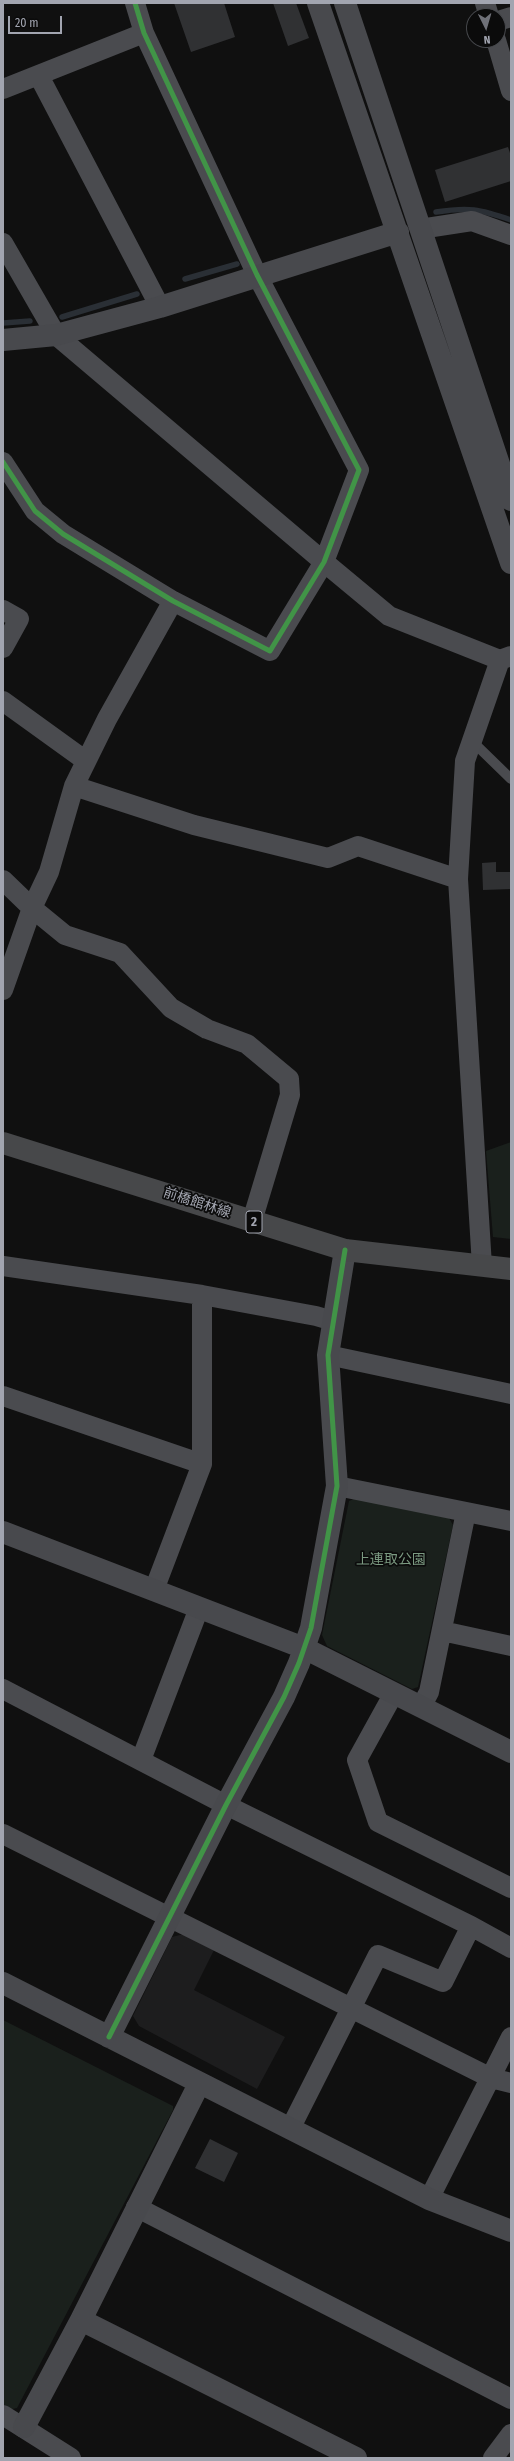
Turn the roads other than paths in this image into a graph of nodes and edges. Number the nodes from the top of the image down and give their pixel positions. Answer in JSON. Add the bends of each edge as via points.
{"nodes":[{"id":1,"x":135,"y":3,"type":"edge"},
{"id":2,"x":318,"y":3,"type":"edge"},
{"id":3,"x":345,"y":3,"type":"edge"},
{"id":4,"x":144,"y":33,"type":"junction"},
{"id":5,"x":498,"y":48,"type":"edge"},
{"id":6,"x":39,"y":76,"type":"junction"},
{"id":7,"x":3,"y":89,"type":"edge"},
{"id":8,"x":511,"y":92,"type":"edge"},
{"id":9,"x":420,"y":229,"type":"junction"},
{"id":10,"x":398,"y":232,"type":"junction"},
{"id":11,"x":511,"y":235,"type":"edge"},
{"id":12,"x":3,"y":243,"type":"edge"},
{"id":13,"x":257,"y":275,"type":"junction"},
{"id":14,"x":160,"y":306,"type":"junction"},
{"id":15,"x":56,"y":335,"type":"junction"},
{"id":16,"x":3,"y":340,"type":"edge"},
{"id":17,"x":3,"y":462,"type":"edge"},
{"id":18,"x":511,"y":500,"type":"edge"},
{"id":19,"x":324,"y":562,"type":"junction"},
{"id":20,"x":511,"y":563,"type":"edge"},
{"id":21,"x":173,"y":601,"type":"junction"},
{"id":22,"x":3,"y":610,"type":"edge"},
{"id":23,"x":3,"y":648,"type":"edge"},
{"id":24,"x":506,"y":658,"type":"edge"},
{"id":25,"x":3,"y":701,"type":"edge"},
{"id":26,"x":472,"y":741,"type":"junction"},
{"id":27,"x":86,"y":761,"type":"junction"},
{"id":28,"x":511,"y":779,"type":"edge"},
{"id":29,"x":74,"y":786,"type":"junction"},
{"id":30,"x":458,"y":878,"type":"junction"},
{"id":31,"x":3,"y":880,"type":"edge"},
{"id":32,"x":32,"y":908,"type":"junction"},
{"id":33,"x":3,"y":990,"type":"edge"},
{"id":34,"x":3,"y":1143,"type":"edge"},
{"id":35,"x":252,"y":1221,"type":"junction"},
{"id":36,"x":346,"y":1250,"type":"junction"},
{"id":37,"x":3,"y":1266,"type":"edge"},
{"id":38,"x":482,"y":1266,"type":"junction"},
{"id":39,"x":511,"y":1269,"type":"edge"},
{"id":40,"x":202,"y":1295,"type":"junction"},
{"id":41,"x":334,"y":1321,"type":"junction"},
{"id":42,"x":328,"y":1354,"type":"junction"},
{"id":43,"x":511,"y":1394,"type":"edge"},
{"id":44,"x":3,"y":1396,"type":"edge"},
{"id":45,"x":202,"y":1464,"type":"junction"},
{"id":46,"x":337,"y":1486,"type":"junction"},
{"id":47,"x":466,"y":1512,"type":"junction"},
{"id":48,"x":511,"y":1521,"type":"edge"},
{"id":49,"x":3,"y":1532,"type":"edge"},
{"id":50,"x":154,"y":1590,"type":"junction"},
{"id":51,"x":199,"y":1608,"type":"junction"},
{"id":52,"x":442,"y":1631,"type":"junction"},
{"id":53,"x":511,"y":1646,"type":"edge"},
{"id":54,"x":304,"y":1648,"type":"junction"},
{"id":55,"x":3,"y":1689,"type":"edge"},
{"id":56,"x":394,"y":1693,"type":"junction"},
{"id":57,"x":421,"y":1707,"type":"junction"},
{"id":58,"x":511,"y":1752,"type":"edge"},
{"id":59,"x":141,"y":1760,"type":"junction"},
{"id":60,"x":226,"y":1805,"type":"junction"},
{"id":61,"x":3,"y":1834,"type":"edge"},
{"id":62,"x":511,"y":1888,"type":"edge"},
{"id":63,"x":170,"y":1917,"type":"junction"},
{"id":64,"x":471,"y":1926,"type":"junction"},
{"id":65,"x":511,"y":1948,"type":"edge"},
{"id":66,"x":3,"y":1983,"type":"edge"},
{"id":67,"x":353,"y":2007,"type":"junction"},
{"id":68,"x":109,"y":2037,"type":"junction"},
{"id":69,"x":511,"y":2037,"type":"edge"},
{"id":70,"x":491,"y":2078,"type":"junction"},
{"id":71,"x":511,"y":2083,"type":"edge"},
{"id":72,"x":199,"y":2084,"type":"junction"},
{"id":73,"x":290,"y":2129,"type":"junction"},
{"id":74,"x":429,"y":2199,"type":"junction"},
{"id":75,"x":136,"y":2207,"type":"junction"},
{"id":76,"x":511,"y":2231,"type":"edge"},
{"id":77,"x":81,"y":2320,"type":"junction"},
{"id":78,"x":511,"y":2399,"type":"edge"},
{"id":79,"x":3,"y":2415,"type":"edge"},
{"id":80,"x":24,"y":2427,"type":"junction"},
{"id":81,"x":511,"y":2434,"type":"edge"},
{"id":82,"x":71,"y":2458,"type":"edge"},
{"id":83,"x":356,"y":2458,"type":"edge"},
{"id":84,"x":493,"y":2458,"type":"edge"}],
"edges":[{"from":1,"to":4,"type":"street"},
{"from":2,"to":10,"type":"street"},
{"from":3,"to":9,"type":"street"},
{"from":4,"to":6,"type":"street"},
{"from":4,"to":13,"type":"street"},
{"from":5,"to":8,"type":"street"},
{"from":6,"to":7,"type":"street"},
{"from":6,"to":14,"type":"street"},
{"from":9,"to":11,"type":"street","via":[[472,221]]},
{"from":9,"to":18,"type":"street"},
{"from":10,"to":13,"type":"street"},
{"from":10,"to":20,"type":"street"},
{"from":12,"to":15,"type":"street"},
{"from":13,"to":14,"type":"street"},
{"from":13,"to":19,"type":"street","via":[[359,470]]},
{"from":14,"to":15,"type":"street"},
{"from":15,"to":16,"type":"street"},
{"from":15,"to":19,"type":"street"},
{"from":17,"to":21,"type":"street","via":[[35,511],[63,534]]},
{"from":19,"to":21,"type":"street","via":[[270,650]]},
{"from":19,"to":24,"type":"street","via":[[389,616]]},
{"from":21,"to":27,"type":"street","via":[[106,719]]},
{"from":22,"to":23,"type":"street","via":[[19,619]]},
{"from":24,"to":26,"type":"street"},
{"from":25,"to":27,"type":"street"},
{"from":26,"to":28,"type":"lane"},
{"from":26,"to":30,"type":"street","via":[[465,761]]},
{"from":27,"to":29,"type":"street"},
{"from":29,"to":30,"type":"street","via":[[194,825],[328,858],[358,846]]},
{"from":29,"to":32,"type":"street","via":[[49,872]]},
{"from":30,"to":38,"type":"street"},
{"from":31,"to":32,"type":"street"},
{"from":32,"to":33,"type":"street"},
{"from":32,"to":35,"type":"street","via":[[65,934],[120,953],[171,1008],[208,1029],[247,1044],[289,1079],[290,1095]]},
{"from":34,"to":35,"type":"main road","name":"前橋館林線","number":"2"},
{"from":35,"to":36,"type":"main road","name":"前橋館林線","number":"2"},
{"from":36,"to":38,"type":"main road","name":"前橋館林線","number":"2"},
{"from":36,"to":41,"type":"street"},
{"from":37,"to":40,"type":"street"},
{"from":38,"to":39,"type":"main road","name":"前橋館林線","number":"2"},
{"from":40,"to":41,"type":"street"},
{"from":40,"to":45,"type":"street"},
{"from":41,"to":42,"type":"street"},
{"from":42,"to":43,"type":"street"},
{"from":42,"to":46,"type":"street"},
{"from":44,"to":45,"type":"street"},
{"from":45,"to":50,"type":"street"},
{"from":46,"to":47,"type":"street"},
{"from":46,"to":54,"type":"street","via":[[311,1628]]},
{"from":47,"to":48,"type":"street"},
{"from":47,"to":52,"type":"street"},
{"from":49,"to":50,"type":"street"},
{"from":50,"to":51,"type":"street"},
{"from":51,"to":54,"type":"street"},
{"from":51,"to":59,"type":"street"},
{"from":52,"to":53,"type":"street"},
{"from":52,"to":57,"type":"street","via":[[429,1692]]},
{"from":54,"to":56,"type":"street"},
{"from":54,"to":60,"type":"street","via":[[284,1697]]},
{"from":55,"to":59,"type":"street"},
{"from":56,"to":57,"type":"street"},
{"from":56,"to":62,"type":"street","via":[[357,1760],[378,1822]]},
{"from":57,"to":58,"type":"street"},
{"from":59,"to":60,"type":"street"},
{"from":60,"to":63,"type":"street"},
{"from":60,"to":64,"type":"street"},
{"from":61,"to":63,"type":"street"},
{"from":63,"to":67,"type":"street"},
{"from":63,"to":68,"type":"street"},
{"from":64,"to":65,"type":"street"},
{"from":64,"to":67,"type":"street","via":[[443,1982],[378,1955]]},
{"from":66,"to":68,"type":"street"},
{"from":67,"to":70,"type":"street"},
{"from":67,"to":73,"type":"street"},
{"from":68,"to":72,"type":"street"},
{"from":69,"to":70,"type":"street"},
{"from":70,"to":71,"type":"street"},
{"from":70,"to":74,"type":"street"},
{"from":72,"to":73,"type":"street"},
{"from":72,"to":75,"type":"street"},
{"from":73,"to":74,"type":"street"},
{"from":74,"to":76,"type":"street"},
{"from":75,"to":77,"type":"street"},
{"from":75,"to":78,"type":"street"},
{"from":77,"to":80,"type":"street"},
{"from":77,"to":83,"type":"street"},
{"from":79,"to":80,"type":"street"},
{"from":80,"to":82,"type":"street"},
{"from":81,"to":84,"type":"street"}]}
